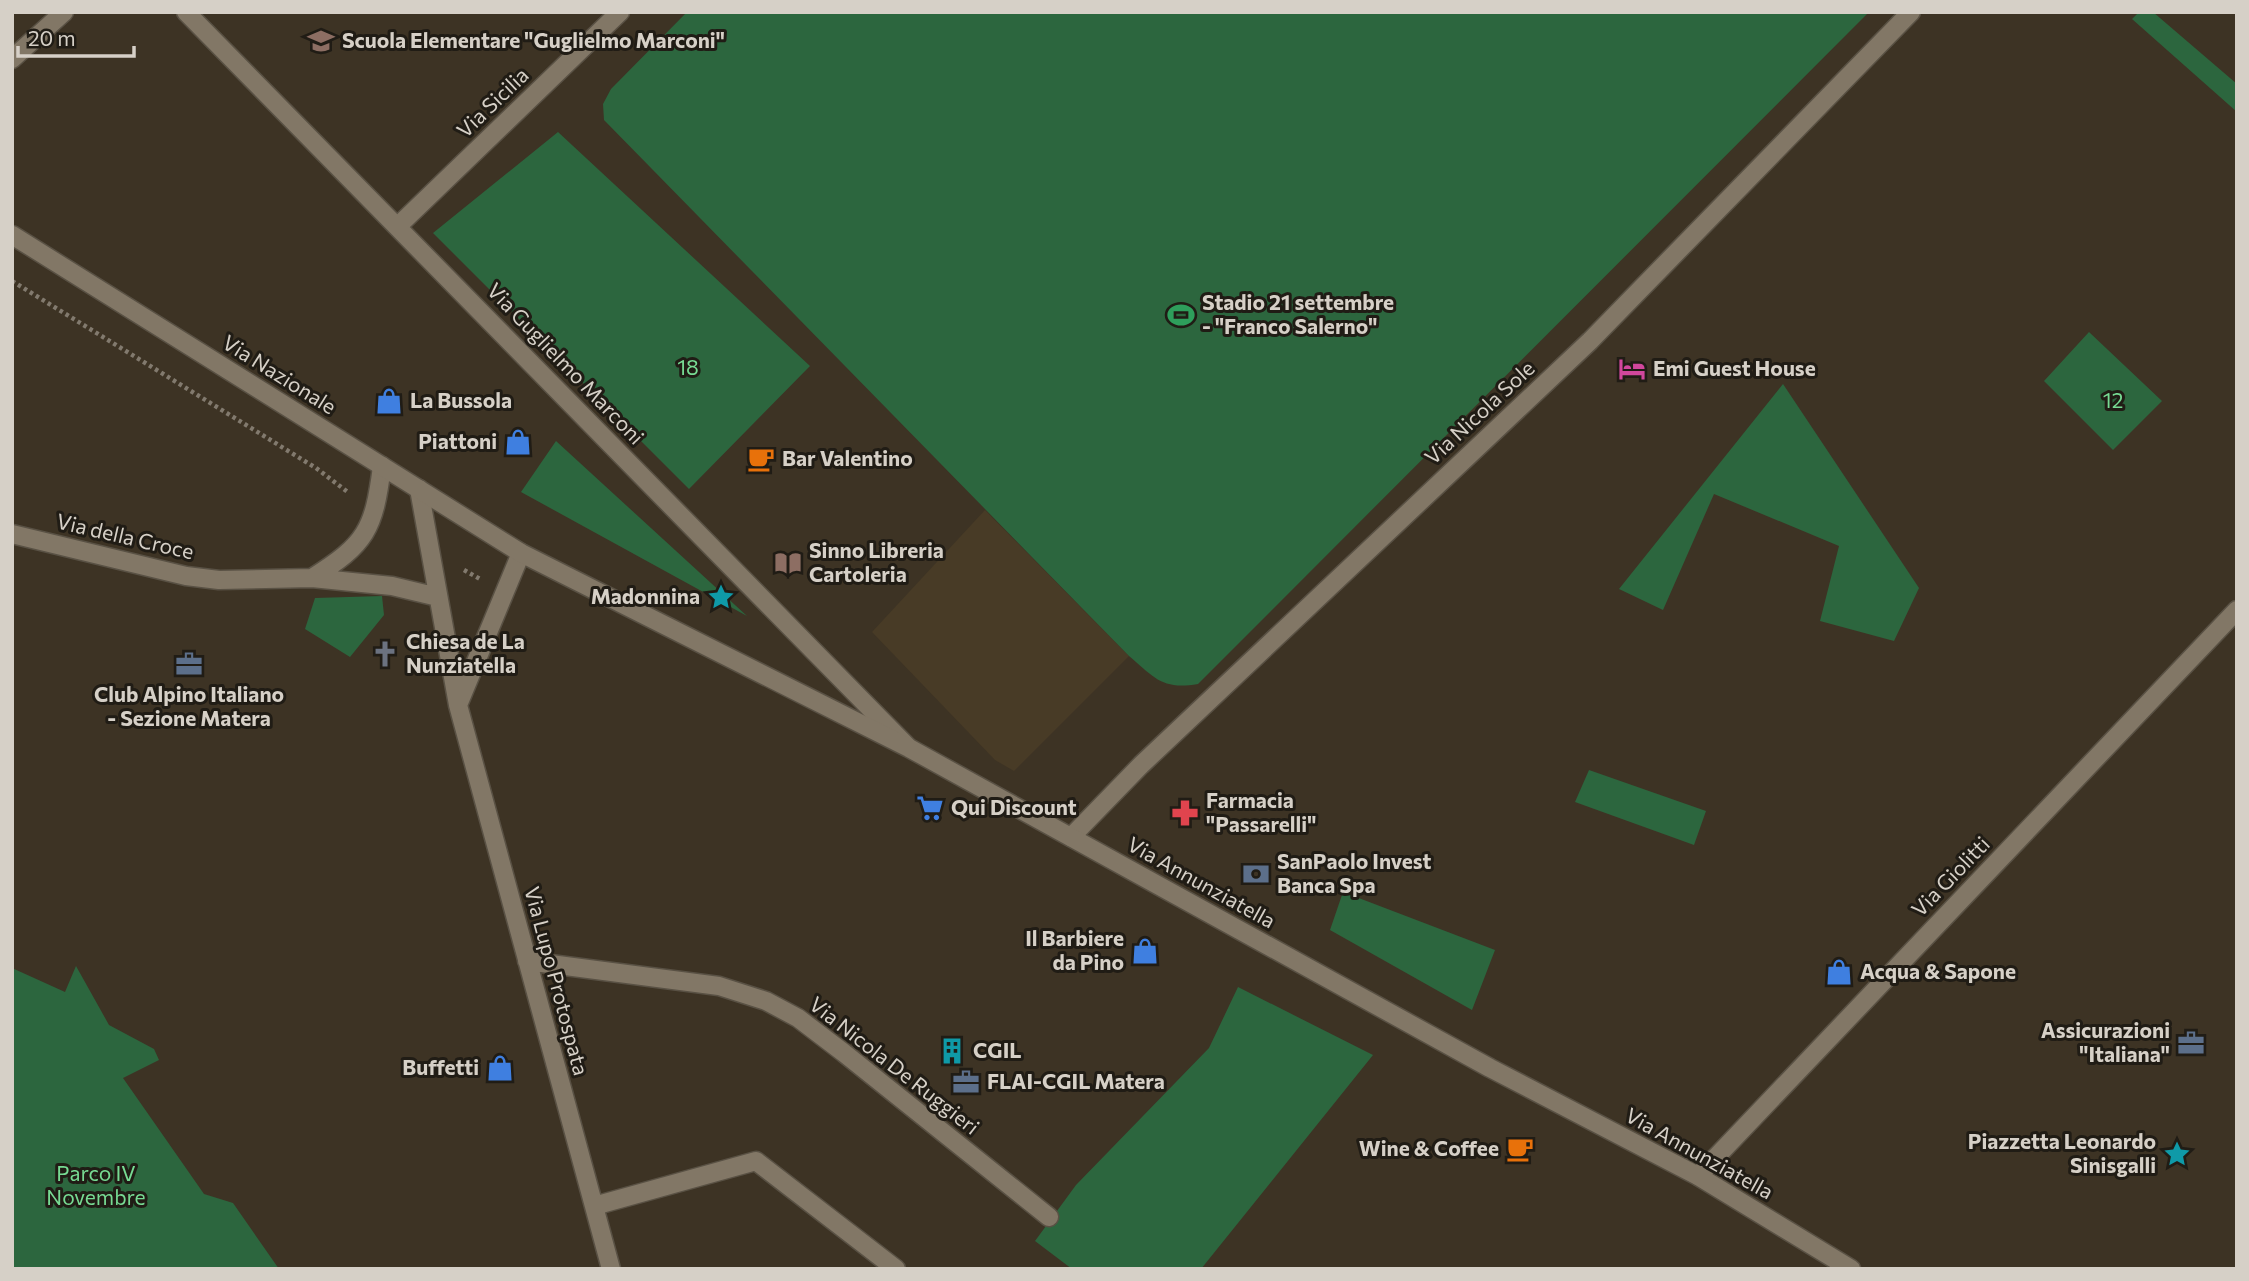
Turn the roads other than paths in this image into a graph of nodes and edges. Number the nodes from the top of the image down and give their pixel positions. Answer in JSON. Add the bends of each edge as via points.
{"nodes":[{"id":1,"x":64,"y":12,"type":"edge"},
{"id":2,"x":186,"y":12,"type":"edge"},
{"id":3,"x":620,"y":12,"type":"edge"},
{"id":4,"x":1911,"y":12,"type":"edge"},
{"id":5,"x":12,"y":59,"type":"edge"},
{"id":6,"x":398,"y":226,"type":"junction"},
{"id":7,"x":12,"y":235,"type":"edge"},
{"id":8,"x":382,"y":466,"type":"junction"},
{"id":9,"x":419,"y":489,"type":"junction"},
{"id":10,"x":12,"y":534,"type":"edge"},
{"id":11,"x":521,"y":552,"type":"junction"},
{"id":12,"x":312,"y":578,"type":"junction"},
{"id":13,"x":438,"y":597,"type":"junction"},
{"id":14,"x":2237,"y":610,"type":"edge"},
{"id":15,"x":458,"y":705,"type":"junction"},
{"id":16,"x":909,"y":748,"type":"junction"},
{"id":17,"x":1071,"y":837,"type":"junction"},
{"id":18,"x":527,"y":961,"type":"junction"},
{"id":19,"x":1698,"y":1176,"type":"junction"},
{"id":20,"x":594,"y":1206,"type":"junction"},
{"id":21,"x":1049,"y":1217,"type":"dead end"},
{"id":22,"x":611,"y":1269,"type":"edge"},
{"id":23,"x":896,"y":1269,"type":"edge"},
{"id":24,"x":1851,"y":1269,"type":"edge"}],
"edges":[{"from":1,"to":5,"type":"street"},
{"from":2,"to":6,"type":"street","name":"Via Guglielmo Marconi"},
{"from":3,"to":6,"type":"street","name":"Via Sicilia"},
{"from":4,"to":17,"type":"street","name":"Via Nicola Sole","via":[[1590,341],[1141,765]]},
{"from":6,"to":16,"type":"street","name":"Via Guglielmo Marconi"},
{"from":7,"to":8,"type":"street","name":"Via Nazionale"},
{"from":8,"to":9,"type":"street","name":"Via Nazionale"},
{"from":8,"to":12,"type":"street","via":[[377,504],[365,535],[347,556]]},
{"from":9,"to":11,"type":"street","name":"Via Nazionale"},
{"from":9,"to":13,"type":"street","name":"Via Lupo Protospata"},
{"from":10,"to":12,"type":"street","name":"Via della Croce","via":[[186,576]]},
{"from":11,"to":15,"type":"street"},
{"from":11,"to":16,"type":"street","name":"Via Annunziatella"},
{"from":12,"to":13,"type":"street","name":"Via della Croce","via":[[392,586]]},
{"from":13,"to":15,"type":"street","name":"Via Lupo Protospata"},
{"from":14,"to":19,"type":"street","name":"Via Giolitti"},
{"from":15,"to":18,"type":"street","name":"Via Lupo Protospata"},
{"from":16,"to":17,"type":"street","name":"Via Annunziatella"},
{"from":17,"to":19,"type":"street","name":"Via Annunziatella","via":[[1478,1062]]},
{"from":18,"to":20,"type":"street","name":"Via Lupo Protospata"},
{"from":18,"to":21,"type":"street","name":"Via Nicola De Ruggieri","via":[[719,986],[766,1000],[835,1046]]},
{"from":19,"to":24,"type":"street","name":"Via Annunziatella"},
{"from":20,"to":22,"type":"street","name":"Via Lupo Protospata"},
{"from":20,"to":23,"type":"street","via":[[756,1161]]}]}
